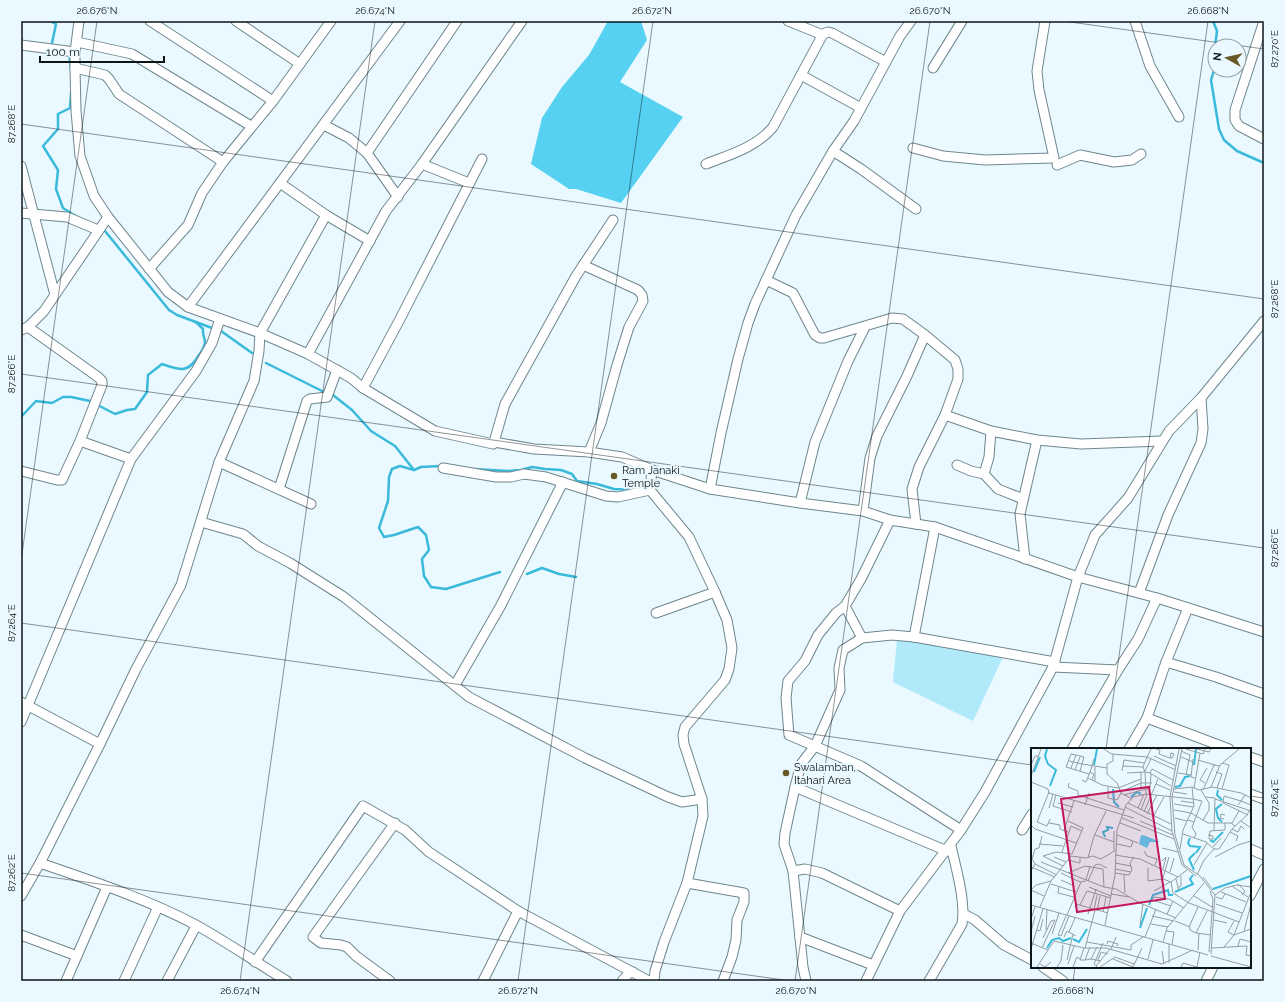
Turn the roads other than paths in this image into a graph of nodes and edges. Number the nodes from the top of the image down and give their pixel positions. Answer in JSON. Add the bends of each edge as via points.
{"nodes":[{"id":1,"x":80,"y":21,"type":"edge"},
{"id":2,"x":150,"y":21,"type":"edge"},
{"id":3,"x":236,"y":21,"type":"edge"},
{"id":4,"x":331,"y":21,"type":"edge"},
{"id":5,"x":400,"y":21,"type":"edge"},
{"id":6,"x":456,"y":21,"type":"edge"},
{"id":7,"x":522,"y":21,"type":"edge"},
{"id":8,"x":788,"y":21,"type":"edge"},
{"id":9,"x":911,"y":21,"type":"edge"},
{"id":10,"x":962,"y":21,"type":"edge"},
{"id":11,"x":1045,"y":21,"type":"edge"},
{"id":12,"x":1135,"y":21,"type":"edge"},
{"id":13,"x":1264,"y":21,"type":"edge"},
{"id":14,"x":823,"y":34,"type":"junction"},
{"id":15,"x":77,"y":42,"type":"junction"},
{"id":16,"x":21,"y":45,"type":"edge"},
{"id":17,"x":75,"y":52,"type":"junction"},
{"id":18,"x":886,"y":62,"type":"junction"},
{"id":19,"x":300,"y":64,"type":"junction"},
{"id":20,"x":74,"y":68,"type":"junction"},
{"id":21,"x":933,"y":68,"type":"dead end"},
{"id":22,"x":801,"y":75,"type":"junction"},
{"id":23,"x":273,"y":100,"type":"junction"},
{"id":24,"x":861,"y":108,"type":"junction"},
{"id":25,"x":1179,"y":117,"type":"dead end"},
{"id":26,"x":324,"y":125,"type":"junction"},
{"id":27,"x":251,"y":126,"type":"junction"},
{"id":28,"x":1264,"y":139,"type":"edge"},
{"id":29,"x":912,"y":148,"type":"dead end"},
{"id":30,"x":833,"y":151,"type":"junction"},
{"id":31,"x":367,"y":153,"type":"junction"},
{"id":32,"x":1141,"y":154,"type":"dead end"},
{"id":33,"x":482,"y":159,"type":"dead end"},
{"id":34,"x":223,"y":162,"type":"junction"},
{"id":35,"x":422,"y":164,"type":"junction"},
{"id":36,"x":706,"y":164,"type":"dead end"},
{"id":37,"x":1057,"y":165,"type":"dead end"},
{"id":38,"x":21,"y":166,"type":"edge"},
{"id":39,"x":280,"y":183,"type":"junction"},
{"id":40,"x":469,"y":183,"type":"junction"},
{"id":41,"x":398,"y":197,"type":"junction"},
{"id":42,"x":916,"y":209,"type":"dead end"},
{"id":43,"x":21,"y":213,"type":"edge"},
{"id":44,"x":33,"y":214,"type":"junction"},
{"id":45,"x":326,"y":215,"type":"junction"},
{"id":46,"x":108,"y":217,"type":"junction"},
{"id":47,"x":613,"y":220,"type":"dead end"},
{"id":48,"x":98,"y":230,"type":"junction"},
{"id":49,"x":370,"y":241,"type":"junction"},
{"id":50,"x":583,"y":265,"type":"junction"},
{"id":51,"x":149,"y":269,"type":"junction"},
{"id":52,"x":766,"y":280,"type":"junction"},
{"id":53,"x":55,"y":295,"type":"junction"},
{"id":54,"x":188,"y":307,"type":"junction"},
{"id":55,"x":220,"y":318,"type":"junction"},
{"id":56,"x":1264,"y":321,"type":"edge"},
{"id":57,"x":864,"y":327,"type":"junction"},
{"id":58,"x":24,"y":329,"type":"edge"},
{"id":59,"x":260,"y":333,"type":"junction"},
{"id":60,"x":925,"y":335,"type":"junction"},
{"id":61,"x":308,"y":354,"type":"junction"},
{"id":62,"x":337,"y":370,"type":"junction"},
{"id":63,"x":363,"y":388,"type":"junction"},
{"id":64,"x":1201,"y":398,"type":"junction"},
{"id":65,"x":945,"y":415,"type":"junction"},
{"id":66,"x":991,"y":431,"type":"junction"},
{"id":67,"x":1037,"y":440,"type":"junction"},
{"id":68,"x":80,"y":441,"type":"junction"},
{"id":69,"x":1162,"y":441,"type":"junction"},
{"id":70,"x":494,"y":442,"type":"junction"},
{"id":71,"x":589,"y":452,"type":"junction"},
{"id":72,"x":131,"y":459,"type":"junction"},
{"id":73,"x":219,"y":462,"type":"junction"},
{"id":74,"x":957,"y":465,"type":"dead end"},
{"id":75,"x":443,"y":468,"type":"dead end"},
{"id":76,"x":652,"y":470,"type":"junction"},
{"id":77,"x":21,"y":471,"type":"edge"},
{"id":78,"x":984,"y":474,"type":"junction"},
{"id":79,"x":563,"y":482,"type":"junction"},
{"id":80,"x":279,"y":489,"type":"junction"},
{"id":81,"x":710,"y":489,"type":"junction"},
{"id":82,"x":650,"y":490,"type":"junction"},
{"id":83,"x":1023,"y":499,"type":"junction"},
{"id":84,"x":800,"y":503,"type":"junction"},
{"id":85,"x":311,"y":504,"type":"dead end"},
{"id":86,"x":863,"y":511,"type":"junction"},
{"id":87,"x":890,"y":520,"type":"junction"},
{"id":88,"x":201,"y":522,"type":"junction"},
{"id":89,"x":916,"y":524,"type":"junction"},
{"id":90,"x":935,"y":527,"type":"junction"},
{"id":91,"x":1025,"y":559,"type":"junction"},
{"id":92,"x":1078,"y":577,"type":"junction"},
{"id":93,"x":715,"y":592,"type":"junction"},
{"id":94,"x":1139,"y":593,"type":"junction"},
{"id":95,"x":1158,"y":598,"type":"junction"},
{"id":96,"x":845,"y":606,"type":"junction"},
{"id":97,"x":1188,"y":608,"type":"junction"},
{"id":98,"x":656,"y":613,"type":"dead end"},
{"id":99,"x":1264,"y":632,"type":"edge"},
{"id":100,"x":914,"y":637,"type":"junction"},
{"id":101,"x":862,"y":638,"type":"junction"},
{"id":102,"x":1166,"y":662,"type":"junction"},
{"id":103,"x":1054,"y":665,"type":"junction"},
{"id":104,"x":1118,"y":670,"type":"junction"},
{"id":105,"x":455,"y":685,"type":"junction"},
{"id":106,"x":1264,"y":694,"type":"edge"},
{"id":107,"x":25,"y":703,"type":"edge"},
{"id":108,"x":1147,"y":718,"type":"junction"},
{"id":109,"x":21,"y":722,"type":"edge"},
{"id":110,"x":100,"y":744,"type":"junction"},
{"id":111,"x":815,"y":746,"type":"junction"},
{"id":112,"x":1073,"y":748,"type":"edge"},
{"id":113,"x":1129,"y":748,"type":"edge"},
{"id":114,"x":1226,"y":748,"type":"edge"},
{"id":115,"x":1251,"y":757,"type":"edge"},
{"id":116,"x":1264,"y":762,"type":"edge"},
{"id":117,"x":795,"y":787,"type":"junction"},
{"id":118,"x":1251,"y":794,"type":"edge"},
{"id":119,"x":702,"y":799,"type":"junction"},
{"id":120,"x":1264,"y":799,"type":"edge"},
{"id":121,"x":1031,"y":816,"type":"edge"},
{"id":122,"x":395,"y":823,"type":"junction"},
{"id":123,"x":961,"y":830,"type":"junction"},
{"id":124,"x":1022,"y":830,"type":"dead end"},
{"id":125,"x":949,"y":848,"type":"junction"},
{"id":126,"x":1251,"y":849,"type":"edge"},
{"id":127,"x":1264,"y":855,"type":"edge"},
{"id":128,"x":40,"y":863,"type":"junction"},
{"id":129,"x":1264,"y":868,"type":"edge"},
{"id":130,"x":793,"y":871,"type":"junction"},
{"id":131,"x":687,"y":883,"type":"junction"},
{"id":132,"x":107,"y":887,"type":"junction"},
{"id":133,"x":1251,"y":894,"type":"edge"},
{"id":134,"x":21,"y":896,"type":"edge"},
{"id":135,"x":158,"y":907,"type":"junction"},
{"id":136,"x":518,"y":911,"type":"junction"},
{"id":137,"x":900,"y":911,"type":"junction"},
{"id":138,"x":964,"y":914,"type":"junction"},
{"id":139,"x":196,"y":926,"type":"junction"},
{"id":140,"x":21,"y":935,"type":"edge"},
{"id":141,"x":800,"y":937,"type":"junction"},
{"id":142,"x":77,"y":956,"type":"junction"},
{"id":143,"x":1031,"y":959,"type":"edge"},
{"id":144,"x":255,"y":962,"type":"junction"},
{"id":145,"x":874,"y":965,"type":"junction"},
{"id":146,"x":1044,"y":968,"type":"edge"},
{"id":147,"x":1212,"y":968,"type":"edge"},
{"id":148,"x":633,"y":972,"type":"junction"},
{"id":149,"x":384,"y":979,"type":"edge"},
{"id":150,"x":66,"y":981,"type":"edge"},
{"id":151,"x":124,"y":981,"type":"edge"},
{"id":152,"x":166,"y":981,"type":"edge"},
{"id":153,"x":288,"y":981,"type":"edge"},
{"id":154,"x":483,"y":981,"type":"edge"},
{"id":155,"x":622,"y":981,"type":"edge"},
{"id":156,"x":649,"y":981,"type":"edge"},
{"id":157,"x":654,"y":981,"type":"edge"},
{"id":158,"x":724,"y":981,"type":"edge"},
{"id":159,"x":806,"y":981,"type":"edge"},
{"id":160,"x":866,"y":981,"type":"edge"},
{"id":161,"x":929,"y":981,"type":"edge"},
{"id":162,"x":1063,"y":981,"type":"edge"},
{"id":163,"x":1206,"y":981,"type":"edge"}],
"edges":[{"from":1,"to":15,"type":"street"},
{"from":2,"to":23,"type":"street"},
{"from":3,"to":19,"type":"street"},
{"from":4,"to":19,"type":"street"},
{"from":5,"to":26,"type":"street"},
{"from":6,"to":31,"type":"street"},
{"from":7,"to":35,"type":"street"},
{"from":8,"to":14,"type":"street"},
{"from":9,"to":18,"type":"street"},
{"from":10,"to":21,"type":"street"},
{"from":11,"to":29,"type":"street","via":[[1037,71],[1054,158],[985,160],[943,156]]},
{"from":12,"to":25,"type":"street","via":[[1150,66]]},
{"from":13,"to":28,"type":"street","via":[[1235,110],[1235,120],[1239,126]]},
{"from":14,"to":18,"type":"street","via":[[832,33]]},
{"from":14,"to":22,"type":"street"},
{"from":15,"to":17,"type":"street"},
{"from":15,"to":27,"type":"street","via":[[132,54]]},
{"from":16,"to":17,"type":"street"},
{"from":17,"to":20,"type":"street"},
{"from":18,"to":24,"type":"street"},
{"from":19,"to":23,"type":"street"},
{"from":20,"to":34,"type":"street","via":[[105,75],[119,94]]},
{"from":20,"to":46,"type":"street","via":[[80,156],[94,196]]},
{"from":22,"to":24,"type":"street"},
{"from":22,"to":36,"type":"street","via":[[773,127],[762,138],[737,152]]},
{"from":23,"to":27,"type":"street"},
{"from":24,"to":30,"type":"street"},
{"from":26,"to":31,"type":"street","via":[[349,138]]},
{"from":26,"to":39,"type":"street"},
{"from":27,"to":34,"type":"street"},
{"from":30,"to":42,"type":"street"},
{"from":30,"to":52,"type":"street","via":[[796,215]]},
{"from":31,"to":41,"type":"street"},
{"from":32,"to":37,"type":"street","via":[[1132,160],[1114,162],[1080,155]]},
{"from":33,"to":40,"type":"street"},
{"from":34,"to":51,"type":"street","via":[[202,193],[188,225]]},
{"from":35,"to":40,"type":"street"},
{"from":35,"to":41,"type":"street"},
{"from":38,"to":44,"type":"street"},
{"from":39,"to":45,"type":"street"},
{"from":39,"to":54,"type":"street"},
{"from":40,"to":63,"type":"street"},
{"from":41,"to":49,"type":"street","via":[[386,211]]},
{"from":43,"to":44,"type":"street"},
{"from":44,"to":48,"type":"street","via":[[67,217]]},
{"from":44,"to":53,"type":"street"},
{"from":45,"to":49,"type":"street"},
{"from":45,"to":59,"type":"street"},
{"from":46,"to":48,"type":"street"},
{"from":46,"to":51,"type":"street"},
{"from":47,"to":50,"type":"street"},
{"from":48,"to":53,"type":"street"},
{"from":49,"to":61,"type":"street"},
{"from":50,"to":70,"type":"street","via":[[505,404]]},
{"from":50,"to":71,"type":"street","via":[[638,290],[643,301],[630,327],[601,423]]},
{"from":51,"to":54,"type":"street","via":[[168,292]]},
{"from":52,"to":57,"type":"street","via":[[793,293],[815,335],[820,338]]},
{"from":52,"to":81,"type":"street","via":[[748,323]]},
{"from":53,"to":58,"type":"street","via":[[44,312]]},
{"from":54,"to":55,"type":"street"},
{"from":55,"to":59,"type":"street"},
{"from":55,"to":72,"type":"street","via":[[212,343],[196,371]]},
{"from":56,"to":64,"type":"street"},
{"from":57,"to":60,"type":"street","via":[[892,318],[903,320]]},
{"from":57,"to":84,"type":"street","via":[[815,442]]},
{"from":58,"to":68,"type":"street","via":[[102,381]]},
{"from":59,"to":61,"type":"street"},
{"from":59,"to":73,"type":"street","via":[[254,380]]},
{"from":60,"to":65,"type":"street","via":[[954,360],[958,369],[958,379]]},
{"from":60,"to":86,"type":"street","via":[[877,436],[870,458]]},
{"from":61,"to":62,"type":"street"},
{"from":62,"to":63,"type":"street"},
{"from":62,"to":80,"type":"street","via":[[327,397],[307,401]]},
{"from":63,"to":70,"type":"street","via":[[436,431],[493,444]]},
{"from":64,"to":69,"type":"street"},
{"from":64,"to":94,"type":"street","via":[[1201,443],[1168,515]]},
{"from":65,"to":66,"type":"street"},
{"from":65,"to":89,"type":"street","via":[[919,467],[912,488]]},
{"from":66,"to":67,"type":"street"},
{"from":66,"to":78,"type":"street","via":[[989,457]]},
{"from":67,"to":69,"type":"street","via":[[1081,444]]},
{"from":67,"to":83,"type":"street"},
{"from":68,"to":72,"type":"street"},
{"from":68,"to":77,"type":"street","via":[[62,480]]},
{"from":69,"to":92,"type":"street","via":[[1128,498],[1095,535]]},
{"from":70,"to":71,"type":"street","via":[[534,449]]},
{"from":71,"to":76,"type":"street","via":[[622,457]]},
{"from":72,"to":107,"type":"street"},
{"from":73,"to":80,"type":"street"},
{"from":73,"to":88,"type":"street"},
{"from":74,"to":78,"type":"street"},
{"from":75,"to":79,"type":"street","via":[[496,477],[524,474]]},
{"from":76,"to":81,"type":"street"},
{"from":76,"to":82,"type":"street"},
{"from":78,"to":83,"type":"street","via":[[998,489]]},
{"from":79,"to":82,"type":"street","via":[[606,496],[618,497]]},
{"from":79,"to":105,"type":"street","via":[[500,607]]},
{"from":80,"to":85,"type":"street"},
{"from":81,"to":84,"type":"street"},
{"from":82,"to":93,"type":"street","via":[[689,537]]},
{"from":83,"to":91,"type":"street","via":[[1020,514]]},
{"from":84,"to":86,"type":"street"},
{"from":86,"to":87,"type":"street"},
{"from":87,"to":89,"type":"street"},
{"from":87,"to":96,"type":"street"},
{"from":88,"to":105,"type":"street","via":[[243,534],[258,546],[344,597]]},
{"from":88,"to":110,"type":"street","via":[[181,585]]},
{"from":89,"to":90,"type":"street"},
{"from":90,"to":91,"type":"street"},
{"from":90,"to":100,"type":"street"},
{"from":91,"to":92,"type":"street"},
{"from":92,"to":94,"type":"street"},
{"from":92,"to":103,"type":"street"},
{"from":93,"to":98,"type":"street"},
{"from":93,"to":119,"type":"street","via":[[727,620],[732,648],[729,669],[725,680],[685,727],[683,735]]},
{"from":94,"to":95,"type":"street"},
{"from":95,"to":97,"type":"street"},
{"from":95,"to":104,"type":"street","via":[[1138,639]]},
{"from":96,"to":101,"type":"street"},
{"from":96,"to":111,"type":"street","via":[[818,635],[805,660],[788,681],[786,698],[789,735]]},
{"from":97,"to":99,"type":"street"},
{"from":97,"to":102,"type":"street"},
{"from":100,"to":101,"type":"street","via":[[892,635]]},
{"from":100,"to":103,"type":"street"},
{"from":101,"to":111,"type":"street","via":[[843,650],[839,668],[840,690]]},
{"from":102,"to":106,"type":"street"},
{"from":102,"to":108,"type":"street"},
{"from":103,"to":104,"type":"street"},
{"from":103,"to":123,"type":"street","via":[[985,792]]},
{"from":104,"to":112,"type":"street"},
{"from":105,"to":119,"type":"street","via":[[485,706],[585,758],[658,792],[682,802]]},
{"from":107,"to":109,"type":"street"},
{"from":107,"to":110,"type":"street"},
{"from":108,"to":113,"type":"street"},
{"from":108,"to":114,"type":"street"},
{"from":110,"to":128,"type":"street"},
{"from":111,"to":117,"type":"street","via":[[801,764]]},
{"from":111,"to":123,"type":"street","via":[[862,766]]},
{"from":115,"to":116,"type":"street"},
{"from":117,"to":125,"type":"street"},
{"from":117,"to":130,"type":"street","via":[[784,844]]},
{"from":118,"to":120,"type":"street"},
{"from":119,"to":131,"type":"street","via":[[703,816]]},
{"from":121,"to":124,"type":"street"},
{"from":122,"to":136,"type":"street","via":[[429,852]]},
{"from":122,"to":144,"type":"street","via":[[363,806]]},
{"from":122,"to":149,"type":"street","via":[[313,937],[321,943],[348,947]]},
{"from":123,"to":125,"type":"street"},
{"from":125,"to":137,"type":"street"},
{"from":125,"to":138,"type":"street"},
{"from":126,"to":127,"type":"street"},
{"from":128,"to":132,"type":"street"},
{"from":128,"to":134,"type":"street"},
{"from":129,"to":133,"type":"street"},
{"from":130,"to":137,"type":"street","via":[[805,869],[822,873]]},
{"from":130,"to":141,"type":"street"},
{"from":131,"to":157,"type":"street","via":[[662,949]]},
{"from":131,"to":158,"type":"street","via":[[744,893],[744,902],[737,920],[736,940]]},
{"from":132,"to":135,"type":"street"},
{"from":132,"to":142,"type":"street"},
{"from":135,"to":139,"type":"street"},
{"from":135,"to":151,"type":"street"},
{"from":136,"to":148,"type":"street"},
{"from":136,"to":154,"type":"street"},
{"from":137,"to":145,"type":"street"},
{"from":138,"to":143,"type":"street","via":[[1004,945]]},
{"from":138,"to":161,"type":"street","via":[[962,924]]},
{"from":139,"to":144,"type":"street"},
{"from":139,"to":152,"type":"street"},
{"from":140,"to":142,"type":"street"},
{"from":141,"to":145,"type":"street"},
{"from":141,"to":159,"type":"street"},
{"from":142,"to":150,"type":"street"},
{"from":144,"to":153,"type":"street"},
{"from":145,"to":160,"type":"street"},
{"from":146,"to":162,"type":"street"},
{"from":147,"to":163,"type":"street"},
{"from":148,"to":155,"type":"street","via":[[628,973]]},
{"from":148,"to":156,"type":"street"}]}
